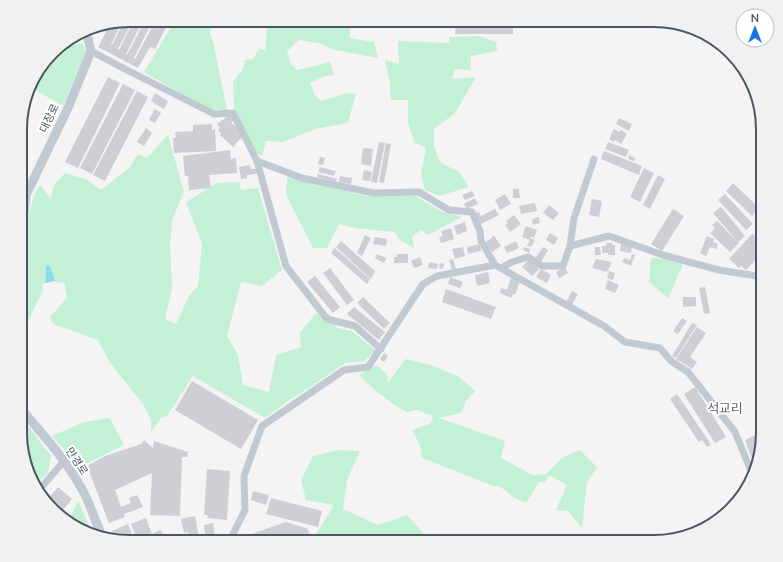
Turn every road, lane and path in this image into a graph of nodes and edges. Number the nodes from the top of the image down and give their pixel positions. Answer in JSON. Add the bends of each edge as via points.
{"nodes":[{"id":1,"x":88,"y":36,"type":"edge"},
{"id":2,"x":91,"y":50,"type":"junction"},
{"id":3,"x":594,"y":160,"type":"dead end"},
{"id":4,"x":257,"y":161,"type":"junction"},
{"id":5,"x":27,"y":193,"type":"edge"},
{"id":6,"x":570,"y":246,"type":"junction"},
{"id":7,"x":498,"y":267,"type":"junction"},
{"id":8,"x":756,"y":276,"type":"edge"},
{"id":9,"x":381,"y":349,"type":"junction"},
{"id":10,"x":27,"y":416,"type":"edge"},
{"id":11,"x":64,"y":461,"type":"junction"},
{"id":12,"x":750,"y":468,"type":"edge"},
{"id":13,"x":42,"y":486,"type":"edge"},
{"id":14,"x":100,"y":531,"type":"edge"},
{"id":15,"x":232,"y":535,"type":"edge"}],
"edges":[{"from":1,"to":2,"type":"street"},
{"from":2,"to":4,"type":"street","via":[[214,114],[233,113]]},
{"from":2,"to":5,"type":"street","name":"대장로","via":[[68,108]]},
{"from":3,"to":6,"type":"street","via":[[574,218]]},
{"from":4,"to":7,"type":"street","via":[[302,178],[373,192],[419,192],[450,210],[472,212],[481,240]]},
{"from":4,"to":9,"type":"street","via":[[286,266],[327,319],[355,326]]},
{"from":6,"to":7,"type":"street","via":[[564,266],[542,266],[528,258]]},
{"from":6,"to":8,"type":"street","via":[[609,236],[663,255],[718,270]]},
{"from":7,"to":9,"type":"street","via":[[437,276],[423,284]]},
{"from":7,"to":12,"type":"street","via":[[604,326],[625,342],[660,348],[671,361],[688,372],[735,432]]},
{"from":9,"to":15,"type":"street","via":[[368,367],[344,370],[262,426],[244,476],[245,510]]},
{"from":10,"to":11,"type":"street","name":"만경로"},
{"from":11,"to":13,"type":"street"},
{"from":11,"to":14,"type":"street","name":"만경로","via":[[86,498]]}]}
